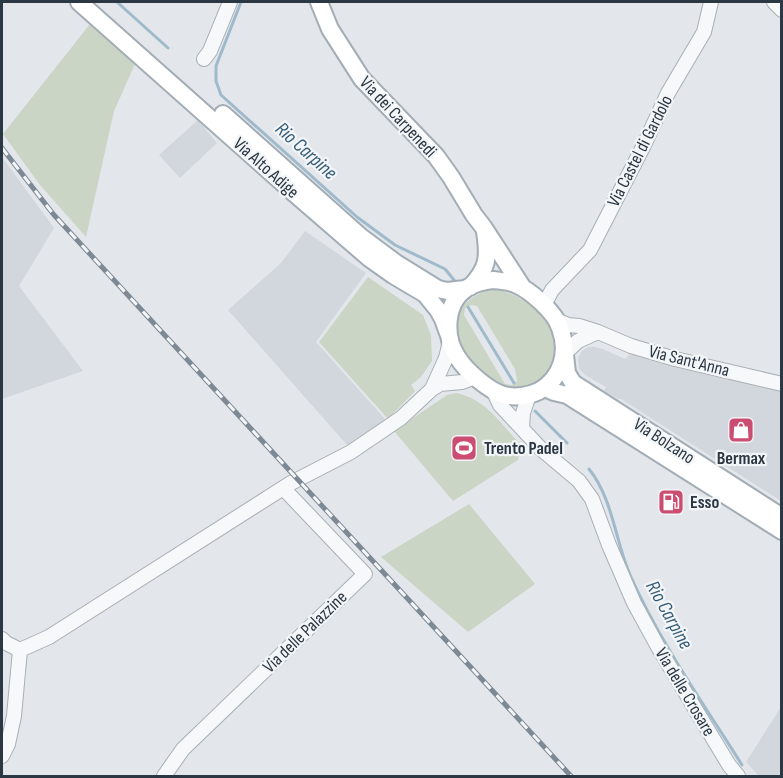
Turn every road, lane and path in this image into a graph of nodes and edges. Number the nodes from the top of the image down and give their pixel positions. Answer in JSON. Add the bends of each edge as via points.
{"nodes":[{"id":1,"x":79,"y":2,"type":"edge"},
{"id":2,"x":96,"y":2,"type":"edge"},
{"id":3,"x":230,"y":2,"type":"edge"},
{"id":4,"x":319,"y":2,"type":"edge"},
{"id":5,"x":711,"y":2,"type":"edge"},
{"id":6,"x":774,"y":2,"type":"edge"},
{"id":7,"x":782,"y":10,"type":"edge"},
{"id":8,"x":204,"y":59,"type":"dead end"},
{"id":9,"x":484,"y":228,"type":"junction"},
{"id":10,"x":467,"y":288,"type":"junction"},
{"id":11,"x":552,"y":290,"type":"junction"},
{"id":12,"x":526,"y":291,"type":"junction"},
{"id":13,"x":544,"y":305,"type":"junction"},
{"id":14,"x":556,"y":320,"type":"junction"},
{"id":15,"x":598,"y":332,"type":"junction"},
{"id":16,"x":449,"y":337,"type":"junction"},
{"id":17,"x":565,"y":353,"type":"junction"},
{"id":18,"x":476,"y":377,"type":"junction"},
{"id":19,"x":782,"y":384,"type":"edge"},
{"id":20,"x":545,"y":388,"type":"junction"},
{"id":21,"x":432,"y":389,"type":"junction"},
{"id":22,"x":493,"y":390,"type":"junction"},
{"id":23,"x":529,"y":395,"type":"junction"},
{"id":24,"x":632,"y":406,"type":"dead end"},
{"id":25,"x":522,"y":428,"type":"junction"},
{"id":26,"x":692,"y":459,"type":"junction"},
{"id":27,"x":283,"y":488,"type":"junction"},
{"id":28,"x":782,"y":517,"type":"edge"},
{"id":29,"x":782,"y":531,"type":"edge"},
{"id":30,"x":2,"y":639,"type":"edge"},
{"id":31,"x":20,"y":650,"type":"junction"},
{"id":32,"x":2,"y":756,"type":"edge"},
{"id":33,"x":164,"y":777,"type":"edge"},
{"id":34,"x":738,"y":777,"type":"edge"}],
"edges":[{"from":1,"to":16,"type":"main road","name":"Via Alto Adige","via":[[336,230],[393,275],[425,294],[438,309]]},
{"from":2,"to":10,"type":"main road","name":"Via Alto Adige","via":[[370,243],[438,289]]},
{"from":3,"to":8,"type":"street"},
{"from":4,"to":9,"type":"main road","name":"Via dei Carpenedi","via":[[330,29],[362,79],[436,156]]},
{"from":5,"to":11,"type":"street","name":"Via Castel di Gardolo","via":[[704,32],[668,93],[590,250]]},
{"from":6,"to":7,"type":"street"},
{"from":9,"to":10,"type":"main road","name":"Via dei Carpenedi","via":[[487,261],[478,279]]},
{"from":9,"to":12,"type":"main road","name":"Via dei Carpenedi"},
{"from":10,"to":12,"type":"main road","via":[[493,280]]},
{"from":10,"to":16,"type":"main road","via":[[452,308]]},
{"from":11,"to":12,"type":"street"},
{"from":11,"to":13,"type":"street","name":"Via Castel di Gardolo"},
{"from":12,"to":13,"type":"main road"},
{"from":13,"to":14,"type":"main road"},
{"from":14,"to":15,"type":"street","name":"Via Sant'Anna"},
{"from":14,"to":17,"type":"main road"},
{"from":15,"to":17,"type":"street","via":[[578,341]]},
{"from":15,"to":19,"type":"street","name":"Via Sant'Anna","via":[[675,359]]},
{"from":16,"to":18,"type":"main road","via":[[457,357]]},
{"from":16,"to":21,"type":"street","via":[[446,358]]},
{"from":17,"to":20,"type":"main road","via":[[562,366]]},
{"from":17,"to":26,"type":"main road","name":"Via Bolzano","via":[[567,373],[573,383]]},
{"from":18,"to":21,"type":"street"},
{"from":18,"to":22,"type":"main road"},
{"from":20,"to":23,"type":"main road"},
{"from":20,"to":29,"type":"main road","name":"Via Bolzano","via":[[567,394]]},
{"from":21,"to":27,"type":"street","via":[[387,428],[351,452]]},
{"from":22,"to":23,"type":"main road","via":[[504,395]]},
{"from":22,"to":25,"type":"street","name":"Via delle Crosare","via":[[500,405]]},
{"from":23,"to":25,"type":"street"},
{"from":24,"to":26,"type":"main road","via":[[634,412],[680,442]]},
{"from":25,"to":34,"type":"street","name":"Via delle Crosare","via":[[579,481],[592,499],[634,603]]},
{"from":26,"to":28,"type":"main road","name":"Via Bolzano"},
{"from":27,"to":31,"type":"street","via":[[49,637]]},
{"from":27,"to":33,"type":"street","name":"Via delle Palazzine","via":[[365,574],[183,749]]},
{"from":30,"to":31,"type":"street"},
{"from":31,"to":32,"type":"street","via":[[14,716]]}]}
